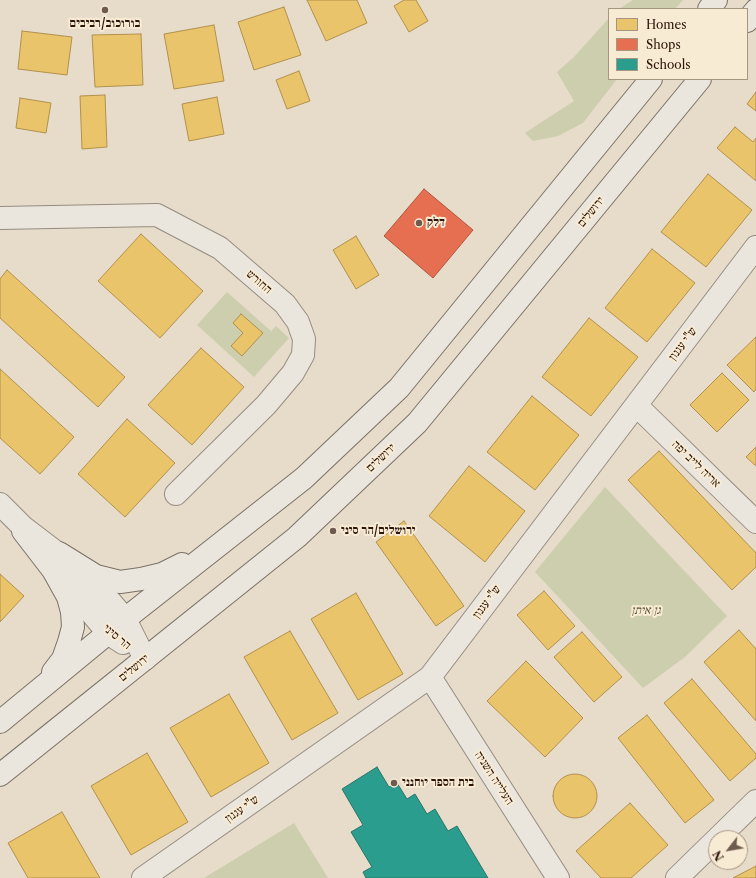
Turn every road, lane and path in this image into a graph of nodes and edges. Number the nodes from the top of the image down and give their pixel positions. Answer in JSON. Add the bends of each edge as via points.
{"nodes":[{"id":1,"x":716,"y":0,"type":"edge"},
{"id":2,"x":710,"y":8,"type":"edge"},
{"id":3,"x":756,"y":10,"type":"edge"},
{"id":4,"x":748,"y":20,"type":"edge"},
{"id":5,"x":650,"y":80,"type":"edge"},
{"id":6,"x":699,"y":80,"type":"edge"},
{"id":7,"x":0,"y":218,"type":"edge"},
{"id":8,"x":756,"y":247,"type":"edge"},
{"id":9,"x":637,"y":406,"type":"junction"},
{"id":10,"x":176,"y":494,"type":"dead end"},
{"id":11,"x":0,"y":504,"type":"edge"},
{"id":12,"x":756,"y":522,"type":"edge"},
{"id":13,"x":23,"y":529,"type":"junction"},
{"id":14,"x":59,"y":554,"type":"junction"},
{"id":15,"x":206,"y":555,"type":"junction"},
{"id":16,"x":125,"y":619,"type":"junction"},
{"id":17,"x":108,"y":633,"type":"junction"},
{"id":18,"x":145,"y":659,"type":"junction"},
{"id":19,"x":430,"y":677,"type":"junction"},
{"id":20,"x":42,"y":687,"type":"junction"},
{"id":21,"x":0,"y":722,"type":"edge"},
{"id":22,"x":0,"y":775,"type":"edge"},
{"id":23,"x":756,"y":801,"type":"edge"},
{"id":24,"x":726,"y":830,"type":"edge"},
{"id":25,"x":708,"y":848,"type":"edge"},
{"id":26,"x":143,"y":878,"type":"edge"},
{"id":27,"x":558,"y":878,"type":"edge"},
{"id":28,"x":678,"y":878,"type":"edge"}],
"edges":[{"from":1,"to":2,"type":"street"},
{"from":3,"to":4,"type":"street"},
{"from":5,"to":15,"type":"street","via":[[399,388],[304,478]]},
{"from":6,"to":18,"type":"street","name":"ירושלים","via":[[417,423],[297,537]]},
{"from":7,"to":10,"type":"street","name":"החורש","via":[[157,215],[220,248],[285,304],[298,322],[304,339],[303,355],[293,373],[266,405]]},
{"from":8,"to":9,"type":"street","name":"ש\"י עגנון"},
{"from":9,"to":12,"type":"street","name":"אריה לייב יפה"},
{"from":9,"to":19,"type":"street","name":"ש\"י עגנון"},
{"from":11,"to":13,"type":"street","name":"הר סיני"},
{"from":13,"to":14,"type":"street","name":"הר סיני"},
{"from":13,"to":17,"type":"street","name":"הר סיני"},
{"from":13,"to":20,"type":"street","via":[[53,570],[68,597],[72,612],[73,627],[63,659]]},
{"from":14,"to":15,"type":"street","via":[[96,576],[120,582],[162,574]]},
{"from":14,"to":16,"type":"street","name":"הר סיני"},
{"from":15,"to":16,"type":"street"},
{"from":16,"to":17,"type":"street"},
{"from":16,"to":18,"type":"street","name":"הר סיני"},
{"from":17,"to":18,"type":"street","name":"הר סיני"},
{"from":17,"to":20,"type":"street"},
{"from":18,"to":22,"type":"street","name":"ירושלים"},
{"from":19,"to":26,"type":"street","name":"ש\"י עגנון"},
{"from":19,"to":27,"type":"street","name":"העלייה השניה"},
{"from":20,"to":21,"type":"street"},
{"from":23,"to":24,"type":"street"},
{"from":25,"to":28,"type":"street"}]}
